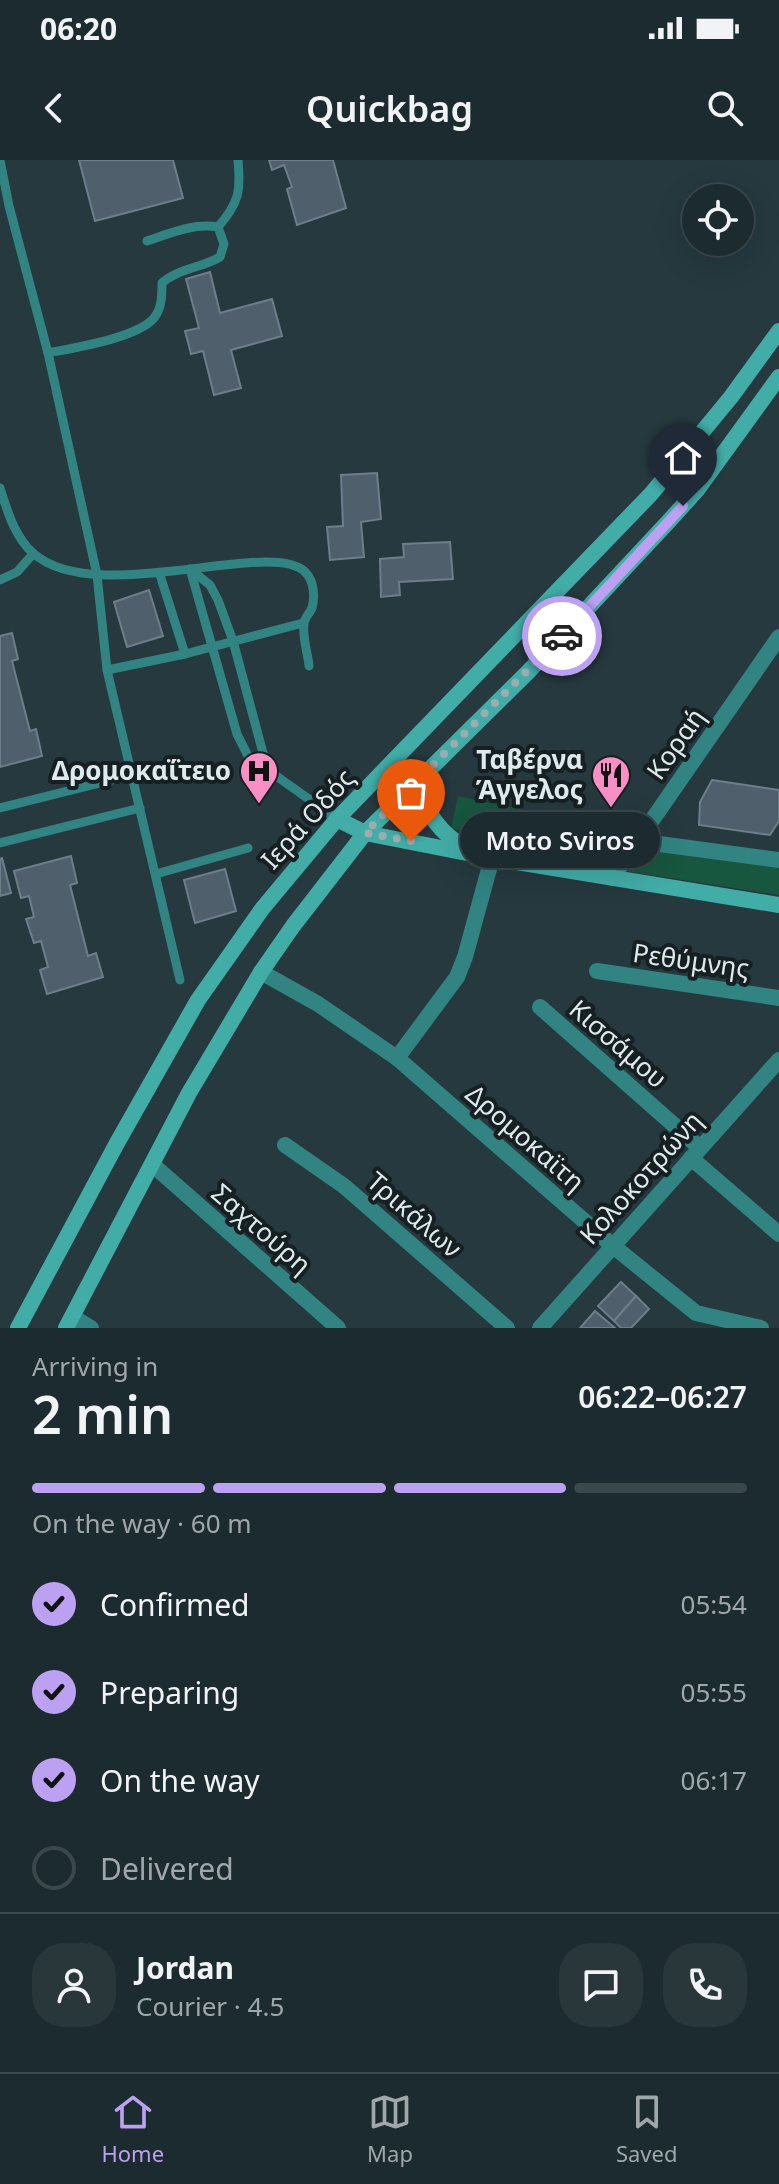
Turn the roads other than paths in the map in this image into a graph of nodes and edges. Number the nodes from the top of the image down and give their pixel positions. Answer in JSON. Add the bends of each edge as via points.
{"nodes":[{"id":1,"x":0,"y":160,"type":"edge"},
{"id":2,"x":238,"y":160,"type":"edge"},
{"id":3,"x":4,"y":207,"type":"edge"},
{"id":4,"x":218,"y":227,"type":"junction"},
{"id":5,"x":147,"y":241,"type":"dead end"},
{"id":6,"x":779,"y":331,"type":"edge"},
{"id":7,"x":48,"y":353,"type":"junction"},
{"id":8,"x":779,"y":377,"type":"edge"},
{"id":9,"x":0,"y":488,"type":"edge"},
{"id":10,"x":2,"y":500,"type":"edge"},
{"id":11,"x":33,"y":554,"type":"junction"},
{"id":12,"x":190,"y":569,"type":"junction"},
{"id":13,"x":97,"y":575,"type":"junction"},
{"id":14,"x":160,"y":575,"type":"junction"},
{"id":15,"x":0,"y":580,"type":"edge"},
{"id":16,"x":303,"y":623,"type":"junction"},
{"id":17,"x":779,"y":637,"type":"edge"},
{"id":18,"x":233,"y":641,"type":"junction"},
{"id":19,"x":213,"y":646,"type":"junction"},
{"id":20,"x":185,"y":654,"type":"junction"},
{"id":21,"x":309,"y":666,"type":"dead end"},
{"id":22,"x":107,"y":670,"type":"junction"},
{"id":23,"x":267,"y":768,"type":"junction"},
{"id":24,"x":132,"y":775,"type":"junction"},
{"id":25,"x":416,"y":783,"type":"junction"},
{"id":26,"x":0,"y":808,"type":"edge"},
{"id":27,"x":140,"y":808,"type":"junction"},
{"id":28,"x":337,"y":819,"type":"junction"},
{"id":29,"x":365,"y":833,"type":"junction"},
{"id":30,"x":637,"y":841,"type":"junction"},
{"id":31,"x":0,"y":843,"type":"edge"},
{"id":32,"x":248,"y":848,"type":"dead end"},
{"id":33,"x":492,"y":858,"type":"junction"},
{"id":34,"x":779,"y":860,"type":"edge"},
{"id":35,"x":156,"y":874,"type":"junction"},
{"id":36,"x":612,"y":878,"type":"junction"},
{"id":37,"x":779,"y":905,"type":"edge"},
{"id":38,"x":597,"y":971,"type":"dead end"},
{"id":39,"x":261,"y":972,"type":"junction"},
{"id":40,"x":180,"y":980,"type":"dead end"},
{"id":41,"x":779,"y":998,"type":"edge"},
{"id":42,"x":540,"y":1007,"type":"dead end"},
{"id":43,"x":397,"y":1058,"type":"junction"},
{"id":44,"x":779,"y":1060,"type":"edge"},
{"id":45,"x":285,"y":1145,"type":"dead end"},
{"id":46,"x":696,"y":1153,"type":"junction"},
{"id":47,"x":153,"y":1165,"type":"junction"},
{"id":48,"x":779,"y":1234,"type":"edge"},
{"id":49,"x":613,"y":1246,"type":"junction"},
{"id":50,"x":70,"y":1322,"type":"edge"},
{"id":51,"x":18,"y":1328,"type":"edge"},
{"id":52,"x":91,"y":1328,"type":"edge"},
{"id":53,"x":338,"y":1328,"type":"edge"},
{"id":54,"x":507,"y":1328,"type":"edge"},
{"id":55,"x":540,"y":1328,"type":"edge"},
{"id":56,"x":761,"y":1328,"type":"edge"}],
"edges":[{"from":1,"to":3,"type":"lane"},
{"from":2,"to":4,"type":"lane","via":[[241,185],[233,210]]},
{"from":3,"to":7,"type":"lane"},
{"from":4,"to":5,"type":"lane","via":[[189,227]]},
{"from":4,"to":7,"type":"lane","via":[[224,244],[220,257],[168,277],[162,283],[158,313],[145,325],[102,343]]},
{"from":6,"to":28,"type":"main road","name":"Ιερά Οδός","via":[[651,494]]},
{"from":7,"to":13,"type":"lane"},
{"from":8,"to":25,"type":"main road","name":"Ιερά Οδός","via":[[697,490],[528,672]]},
{"from":9,"to":10,"type":"lane"},
{"from":10,"to":11,"type":"lane"},
{"from":11,"to":13,"type":"lane","via":[[57,567]]},
{"from":11,"to":15,"type":"lane","via":[[17,572]]},
{"from":12,"to":14,"type":"lane"},
{"from":12,"to":16,"type":"lane","via":[[283,561],[305,571],[313,586],[313,607]]},
{"from":12,"to":18,"type":"lane","via":[[210,585]]},
{"from":12,"to":19,"type":"lane"},
{"from":13,"to":14,"type":"lane"},
{"from":13,"to":22,"type":"lane"},
{"from":14,"to":20,"type":"lane"},
{"from":16,"to":18,"type":"lane"},
{"from":16,"to":21,"type":"lane"},
{"from":17,"to":30,"type":"street","name":"Κοραή"},
{"from":18,"to":19,"type":"lane"},
{"from":18,"to":23,"type":"lane"},
{"from":19,"to":20,"type":"lane"},
{"from":19,"to":23,"type":"lane","via":[[237,734],[248,756]]},
{"from":20,"to":22,"type":"lane"},
{"from":22,"to":24,"type":"lane"},
{"from":23,"to":28,"type":"lane"},
{"from":24,"to":26,"type":"lane"},
{"from":24,"to":27,"type":"lane"},
{"from":25,"to":29,"type":"main road","name":"Ιερά Οδός"},
{"from":25,"to":33,"type":"main road","via":[[423,804],[444,833]]},
{"from":27,"to":31,"type":"lane"},
{"from":27,"to":35,"type":"lane"},
{"from":28,"to":29,"type":"main road"},
{"from":28,"to":51,"type":"main road","name":"Ιερά Οδός","via":[[262,909],[198,1000]]},
{"from":29,"to":33,"type":"main road"},
{"from":29,"to":39,"type":"main road","name":"Ιερά Οδός"},
{"from":30,"to":34,"type":"street"},
{"from":30,"to":36,"type":"street","name":"Κοραή"},
{"from":32,"to":35,"type":"lane"},
{"from":33,"to":36,"type":"main road"},
{"from":33,"to":43,"type":"street","via":[[457,977]]},
{"from":35,"to":40,"type":"lane"},
{"from":36,"to":37,"type":"main road"},
{"from":38,"to":41,"type":"street","name":"Ρεθύμνης"},
{"from":39,"to":43,"type":"street","name":"Δρομοκαϊτη"},
{"from":39,"to":47,"type":"main road","name":"Ιερά Οδός"},
{"from":42,"to":46,"type":"street","name":"Κισσάμου"},
{"from":43,"to":49,"type":"street","name":"Δρομοκαϊτη"},
{"from":44,"to":46,"type":"street","name":"Κολοκοτρώνη"},
{"from":45,"to":54,"type":"street","name":"Τρικάλων","via":[[344,1186]]},
{"from":46,"to":48,"type":"street","name":"Κισσάμου"},
{"from":46,"to":49,"type":"street","name":"Κολοκοτρώνη"},
{"from":47,"to":50,"type":"main road","name":"Ιερά Οδός"},
{"from":47,"to":53,"type":"street","name":"Σαχτούρη"},
{"from":49,"to":55,"type":"street","name":"Κολοκοτρώνη"},
{"from":49,"to":56,"type":"street","name":"Δρομοκαϊτη","via":[[696,1313]]},
{"from":50,"to":52,"type":"street"}]}
